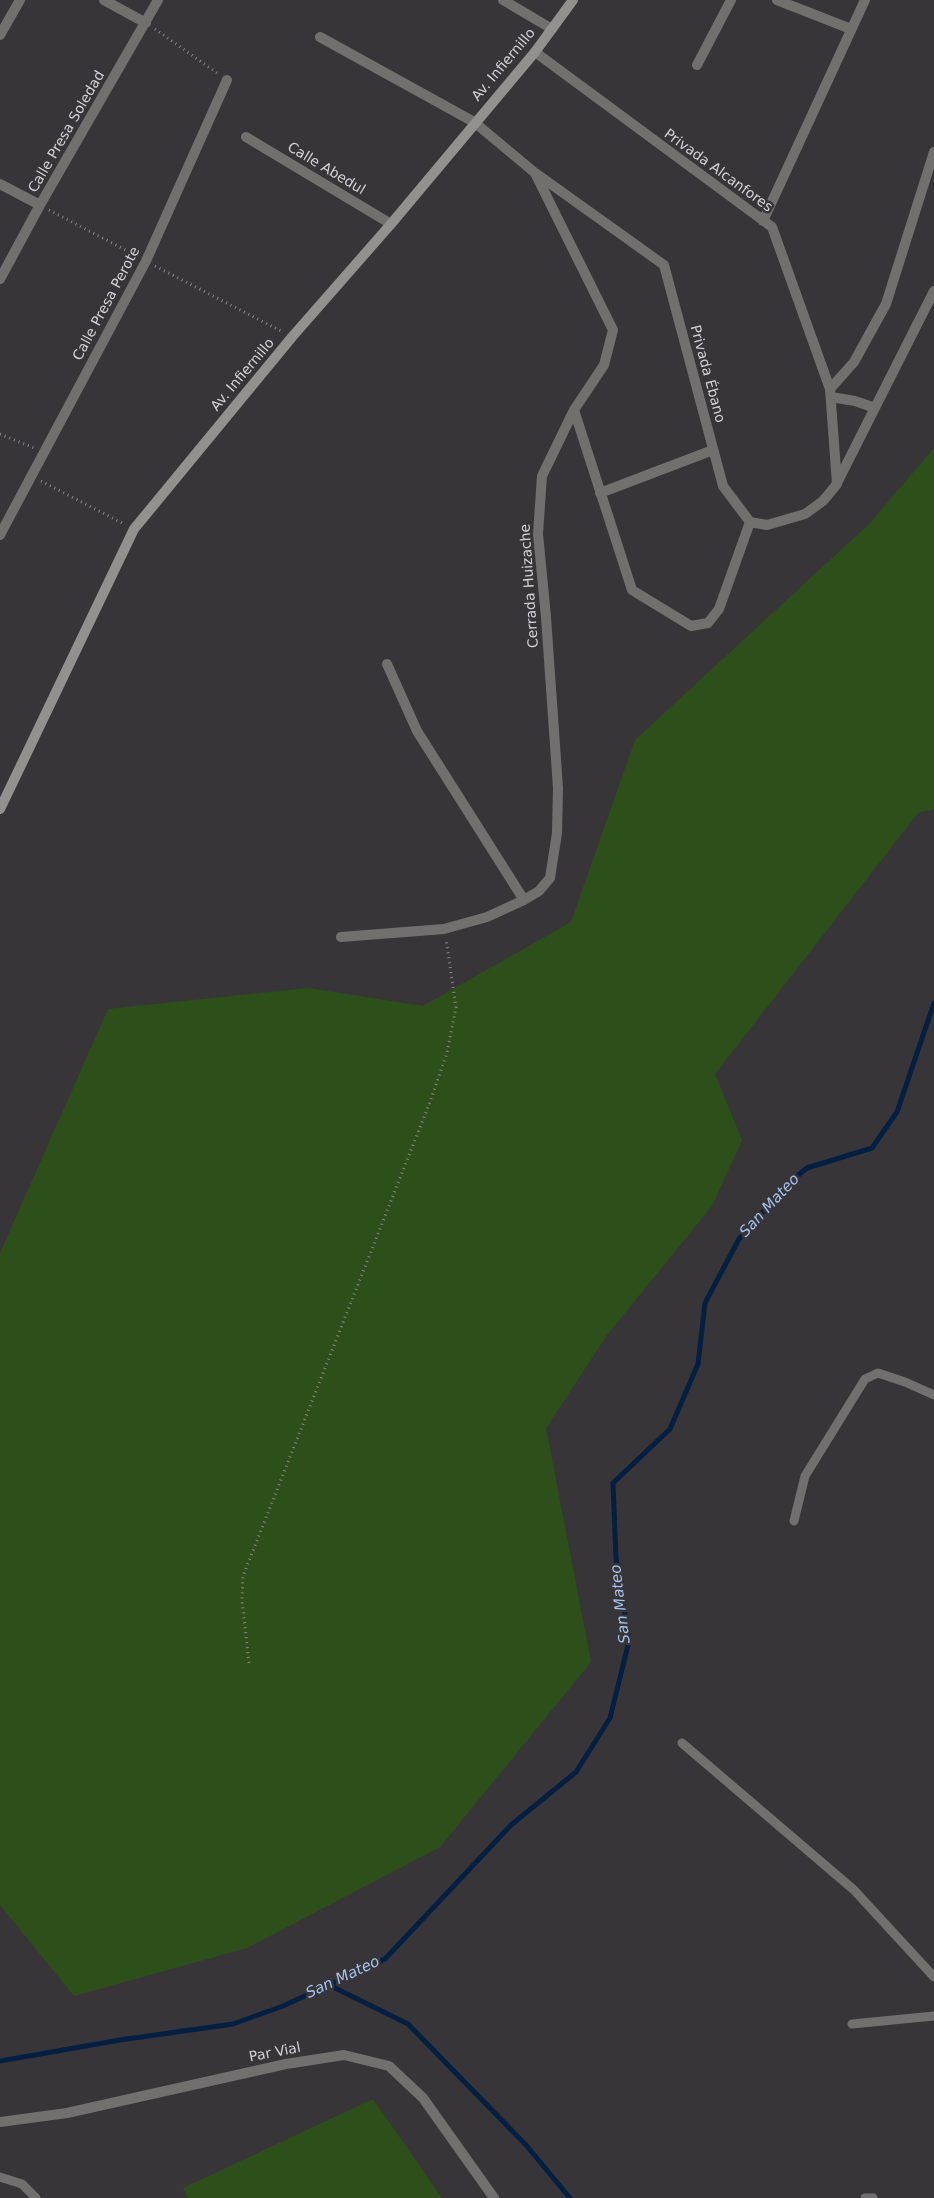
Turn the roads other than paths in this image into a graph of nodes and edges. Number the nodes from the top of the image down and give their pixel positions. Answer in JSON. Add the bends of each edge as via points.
{"nodes":[{"id":1,"x":20,"y":0,"type":"edge"},
{"id":2,"x":104,"y":0,"type":"edge"},
{"id":3,"x":158,"y":0,"type":"edge"},
{"id":4,"x":503,"y":0,"type":"edge"},
{"id":5,"x":573,"y":0,"type":"edge"},
{"id":6,"x":731,"y":0,"type":"edge"},
{"id":7,"x":778,"y":0,"type":"edge"},
{"id":8,"x":865,"y":0,"type":"edge"},
{"id":9,"x":146,"y":23,"type":"junction"},
{"id":10,"x":852,"y":28,"type":"junction"},
{"id":11,"x":552,"y":29,"type":"junction"},
{"id":12,"x":0,"y":35,"type":"edge"},
{"id":13,"x":320,"y":37,"type":"dead end"},
{"id":14,"x":535,"y":52,"type":"junction"},
{"id":15,"x":697,"y":65,"type":"dead end"},
{"id":16,"x":227,"y":80,"type":"road end"},
{"id":17,"x":474,"y":122,"type":"junction"},
{"id":18,"x":246,"y":137,"type":"dead end"},
{"id":19,"x":934,"y":152,"type":"edge"},
{"id":20,"x":534,"y":172,"type":"junction"},
{"id":21,"x":0,"y":184,"type":"edge"},
{"id":22,"x":40,"y":206,"type":"junction"},
{"id":23,"x":763,"y":220,"type":"junction"},
{"id":24,"x":391,"y":224,"type":"junction"},
{"id":25,"x":0,"y":280,"type":"edge"},
{"id":26,"x":934,"y":291,"type":"edge"},
{"id":27,"x":831,"y":393,"type":"junction"},
{"id":28,"x":875,"y":408,"type":"junction"},
{"id":29,"x":574,"y":410,"type":"junction"},
{"id":30,"x":713,"y":450,"type":"junction"},
{"id":31,"x":837,"y":484,"type":"junction"},
{"id":32,"x":600,"y":493,"type":"junction"},
{"id":33,"x":750,"y":522,"type":"junction"},
{"id":34,"x":0,"y":535,"type":"edge"},
{"id":35,"x":387,"y":664,"type":"dead end"},
{"id":36,"x":0,"y":809,"type":"edge"},
{"id":37,"x":524,"y":900,"type":"junction"},
{"id":38,"x":340,"y":936,"type":"dead end"},
{"id":39,"x":934,"y":1396,"type":"edge"},
{"id":40,"x":794,"y":1521,"type":"dead end"},
{"id":41,"x":682,"y":1743,"type":"dead end"},
{"id":42,"x":934,"y":1977,"type":"edge"},
{"id":43,"x":934,"y":2016,"type":"edge"},
{"id":44,"x":852,"y":2024,"type":"dead end"},
{"id":45,"x":0,"y":2122,"type":"edge"},
{"id":46,"x":0,"y":2178,"type":"edge"},
{"id":47,"x":36,"y":2198,"type":"edge"},
{"id":48,"x":494,"y":2198,"type":"edge"},
{"id":49,"x":865,"y":2198,"type":"edge"},
{"id":50,"x":873,"y":2198,"type":"edge"}],
"edges":[{"from":1,"to":12,"type":"street"},
{"from":2,"to":9,"type":"street"},
{"from":3,"to":9,"type":"street","name":"Calle Presa Soledad"},
{"from":4,"to":11,"type":"street"},
{"from":5,"to":11,"type":"street","name":"Av. Infiernillo"},
{"from":6,"to":15,"type":"street"},
{"from":7,"to":10,"type":"street"},
{"from":8,"to":10,"type":"street"},
{"from":9,"to":22,"type":"street","name":"Calle Presa Soledad"},
{"from":10,"to":23,"type":"street"},
{"from":11,"to":14,"type":"street","name":"Av. Infiernillo"},
{"from":13,"to":17,"type":"street","name":"Privada Ébano"},
{"from":14,"to":17,"type":"street","name":"Av. Infiernillo"},
{"from":14,"to":23,"type":"street","name":"Privada Alcanfores"},
{"from":16,"to":34,"type":"street","name":"Calle Presa Perote","via":[[146,261]]},
{"from":17,"to":20,"type":"street","name":"Privada Ébano"},
{"from":17,"to":24,"type":"street","name":"Av. Infiernillo"},
{"from":18,"to":24,"type":"street","name":"Calle Abedul"},
{"from":19,"to":27,"type":"street","via":[[886,304],[854,362]]},
{"from":20,"to":29,"type":"street","name":"Cerrada Huizache","via":[[613,330],[604,365]]},
{"from":20,"to":30,"type":"street","name":"Privada Ébano","via":[[664,265]]},
{"from":21,"to":22,"type":"street"},
{"from":22,"to":25,"type":"street","name":"Calle Presa Soledad"},
{"from":23,"to":27,"type":"street","name":"Privada Alcanfores","via":[[772,227]]},
{"from":24,"to":36,"type":"street","name":"Av. Infiernillo","via":[[134,529]]},
{"from":26,"to":28,"type":"street"},
{"from":27,"to":28,"type":"street"},
{"from":27,"to":31,"type":"street"},
{"from":28,"to":31,"type":"street"},
{"from":29,"to":32,"type":"street"},
{"from":29,"to":37,"type":"street","name":"Cerrada Huizache","via":[[542,476],[538,534],[558,788],[557,833],[550,878],[539,891]]},
{"from":30,"to":32,"type":"street"},
{"from":30,"to":33,"type":"street","name":"Privada Ébano","via":[[723,486]]},
{"from":31,"to":33,"type":"street","via":[[823,501],[805,514],[767,526]]},
{"from":32,"to":33,"type":"street","via":[[632,590],[691,626],[708,623],[720,609]]},
{"from":35,"to":37,"type":"street","via":[[417,732]]},
{"from":37,"to":38,"type":"street","name":"Cerrada Huizache","via":[[487,918],[444,929]]},
{"from":39,"to":40,"type":"lane","via":[[878,1373],[865,1379],[805,1476]]},
{"from":41,"to":42,"type":"lane","via":[[854,1890]]},
{"from":43,"to":44,"type":"lane"},
{"from":45,"to":48,"type":"street","name":"Par Vial","via":[[67,2113],[286,2064],[344,2055],[389,2066],[423,2098]]},
{"from":46,"to":47,"type":"lane","via":[[22,2184]]},
{"from":49,"to":50,"type":"lane"}]}
